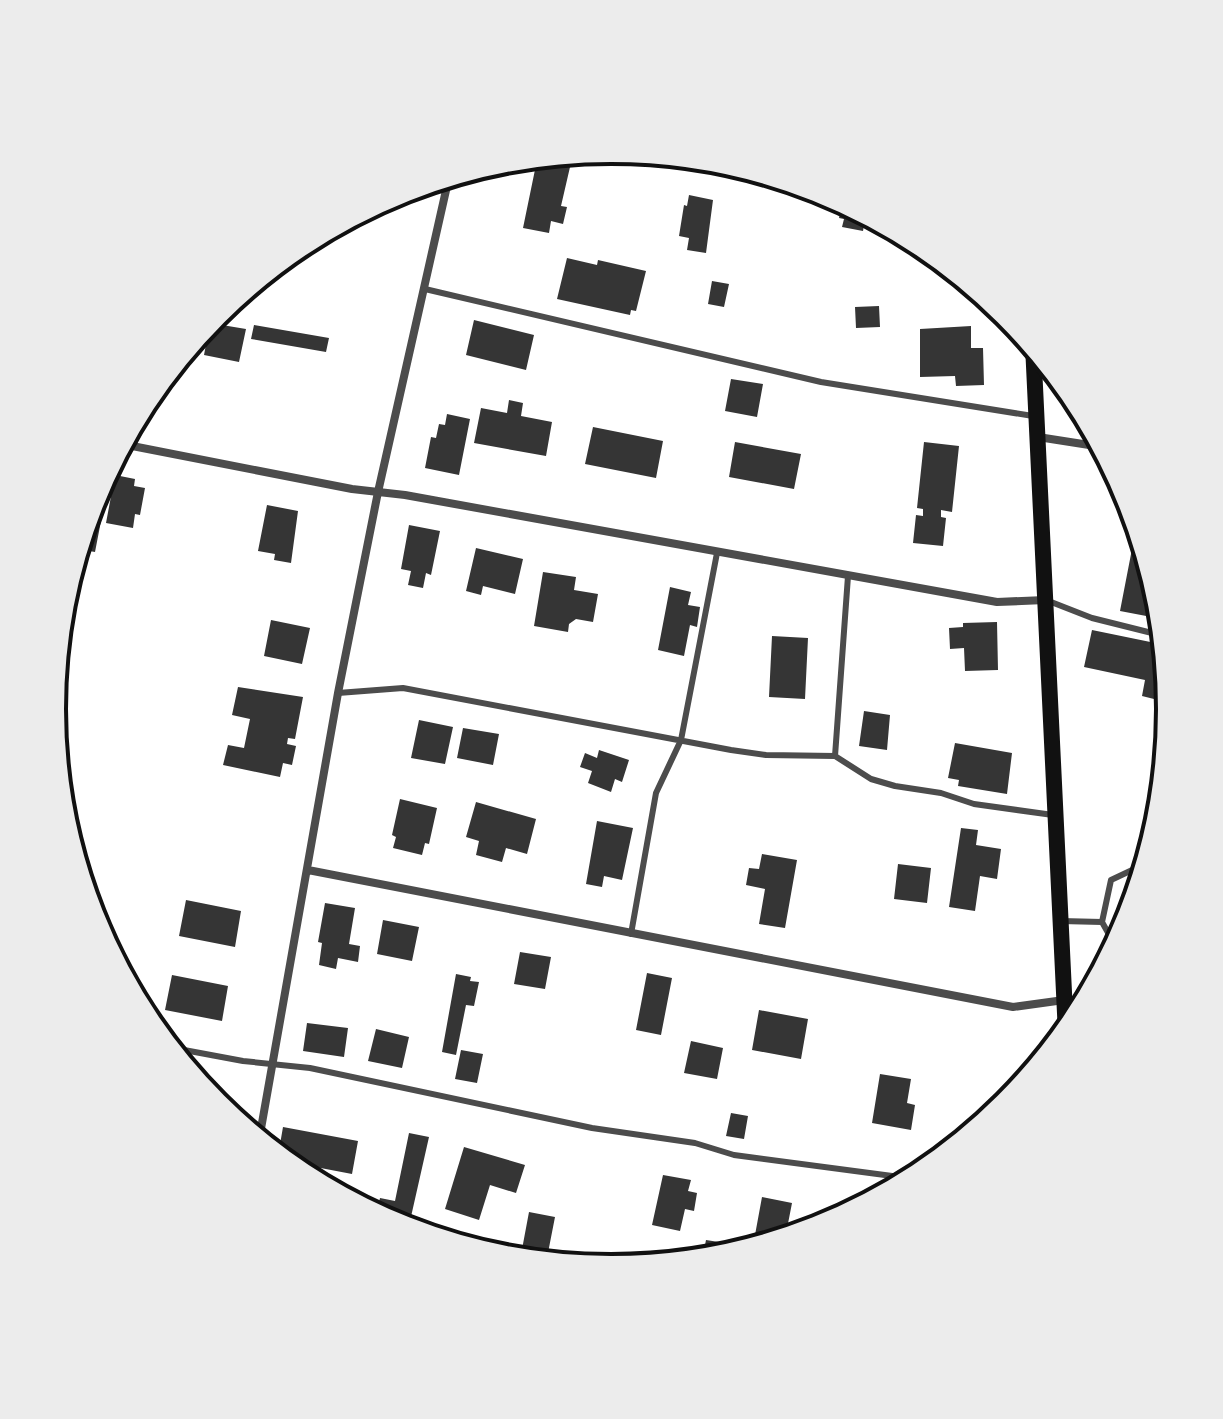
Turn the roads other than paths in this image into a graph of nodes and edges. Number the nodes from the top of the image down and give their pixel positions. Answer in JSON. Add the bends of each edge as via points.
{"nodes":[{"id":1,"x":446,"y":190,"type":"edge"},
{"id":2,"x":425,"y":289,"type":"junction"},
{"id":3,"x":1034,"y":364,"type":"edge"},
{"id":4,"x":1036,"y":417,"type":"junction"},
{"id":5,"x":1037,"y":437,"type":"junction"},
{"id":6,"x":1088,"y":445,"type":"edge"},
{"id":7,"x":134,"y":446,"type":"edge"},
{"id":8,"x":378,"y":492,"type":"junction"},
{"id":9,"x":717,"y":553,"type":"junction"},
{"id":10,"x":848,"y":576,"type":"junction"},
{"id":11,"x":1046,"y":600,"type":"junction"},
{"id":12,"x":1151,"y":633,"type":"edge"},
{"id":13,"x":338,"y":693,"type":"junction"},
{"id":14,"x":681,"y":740,"type":"junction"},
{"id":15,"x":835,"y":756,"type":"junction"},
{"id":16,"x":1056,"y":815,"type":"junction"},
{"id":17,"x":308,"y":870,"type":"junction"},
{"id":18,"x":1132,"y":870,"type":"edge"},
{"id":19,"x":1061,"y":921,"type":"junction"},
{"id":20,"x":1102,"y":922,"type":"junction"},
{"id":21,"x":1108,"y":933,"type":"edge"},
{"id":22,"x":631,"y":934,"type":"junction"},
{"id":23,"x":1064,"y":1000,"type":"junction"},
{"id":24,"x":1065,"y":1013,"type":"edge"},
{"id":25,"x":186,"y":1050,"type":"edge"},
{"id":26,"x":272,"y":1063,"type":"junction"},
{"id":27,"x":261,"y":1127,"type":"edge"},
{"id":28,"x":894,"y":1176,"type":"edge"}],
"edges":[{"from":1,"to":2,"type":"street"},
{"from":2,"to":4,"type":"lane","via":[[821,382]]},
{"from":2,"to":8,"type":"street"},
{"from":3,"to":4,"type":"main road"},
{"from":4,"to":5,"type":"main road"},
{"from":5,"to":6,"type":"street"},
{"from":5,"to":11,"type":"main road"},
{"from":7,"to":8,"type":"street"},
{"from":8,"to":9,"type":"street"},
{"from":8,"to":13,"type":"street"},
{"from":9,"to":10,"type":"street"},
{"from":9,"to":14,"type":"lane"},
{"from":10,"to":11,"type":"street","via":[[997,602]]},
{"from":10,"to":15,"type":"lane"},
{"from":11,"to":12,"type":"lane"},
{"from":11,"to":16,"type":"main road"},
{"from":13,"to":14,"type":"lane","via":[[403,688]]},
{"from":13,"to":17,"type":"street"},
{"from":14,"to":15,"type":"lane","via":[[766,755]]},
{"from":14,"to":22,"type":"lane","via":[[656,793]]},
{"from":15,"to":16,"type":"lane","via":[[871,779],[895,786]]},
{"from":16,"to":19,"type":"main road"},
{"from":17,"to":22,"type":"street"},
{"from":17,"to":26,"type":"street"},
{"from":18,"to":20,"type":"lane","via":[[1111,880]]},
{"from":19,"to":20,"type":"lane"},
{"from":19,"to":23,"type":"main road"},
{"from":20,"to":21,"type":"lane"},
{"from":22,"to":23,"type":"street","via":[[1013,1007]]},
{"from":23,"to":24,"type":"main road"},
{"from":25,"to":26,"type":"lane"},
{"from":26,"to":27,"type":"street"},
{"from":26,"to":28,"type":"lane","via":[[592,1128],[695,1143],[734,1155]]}]}
